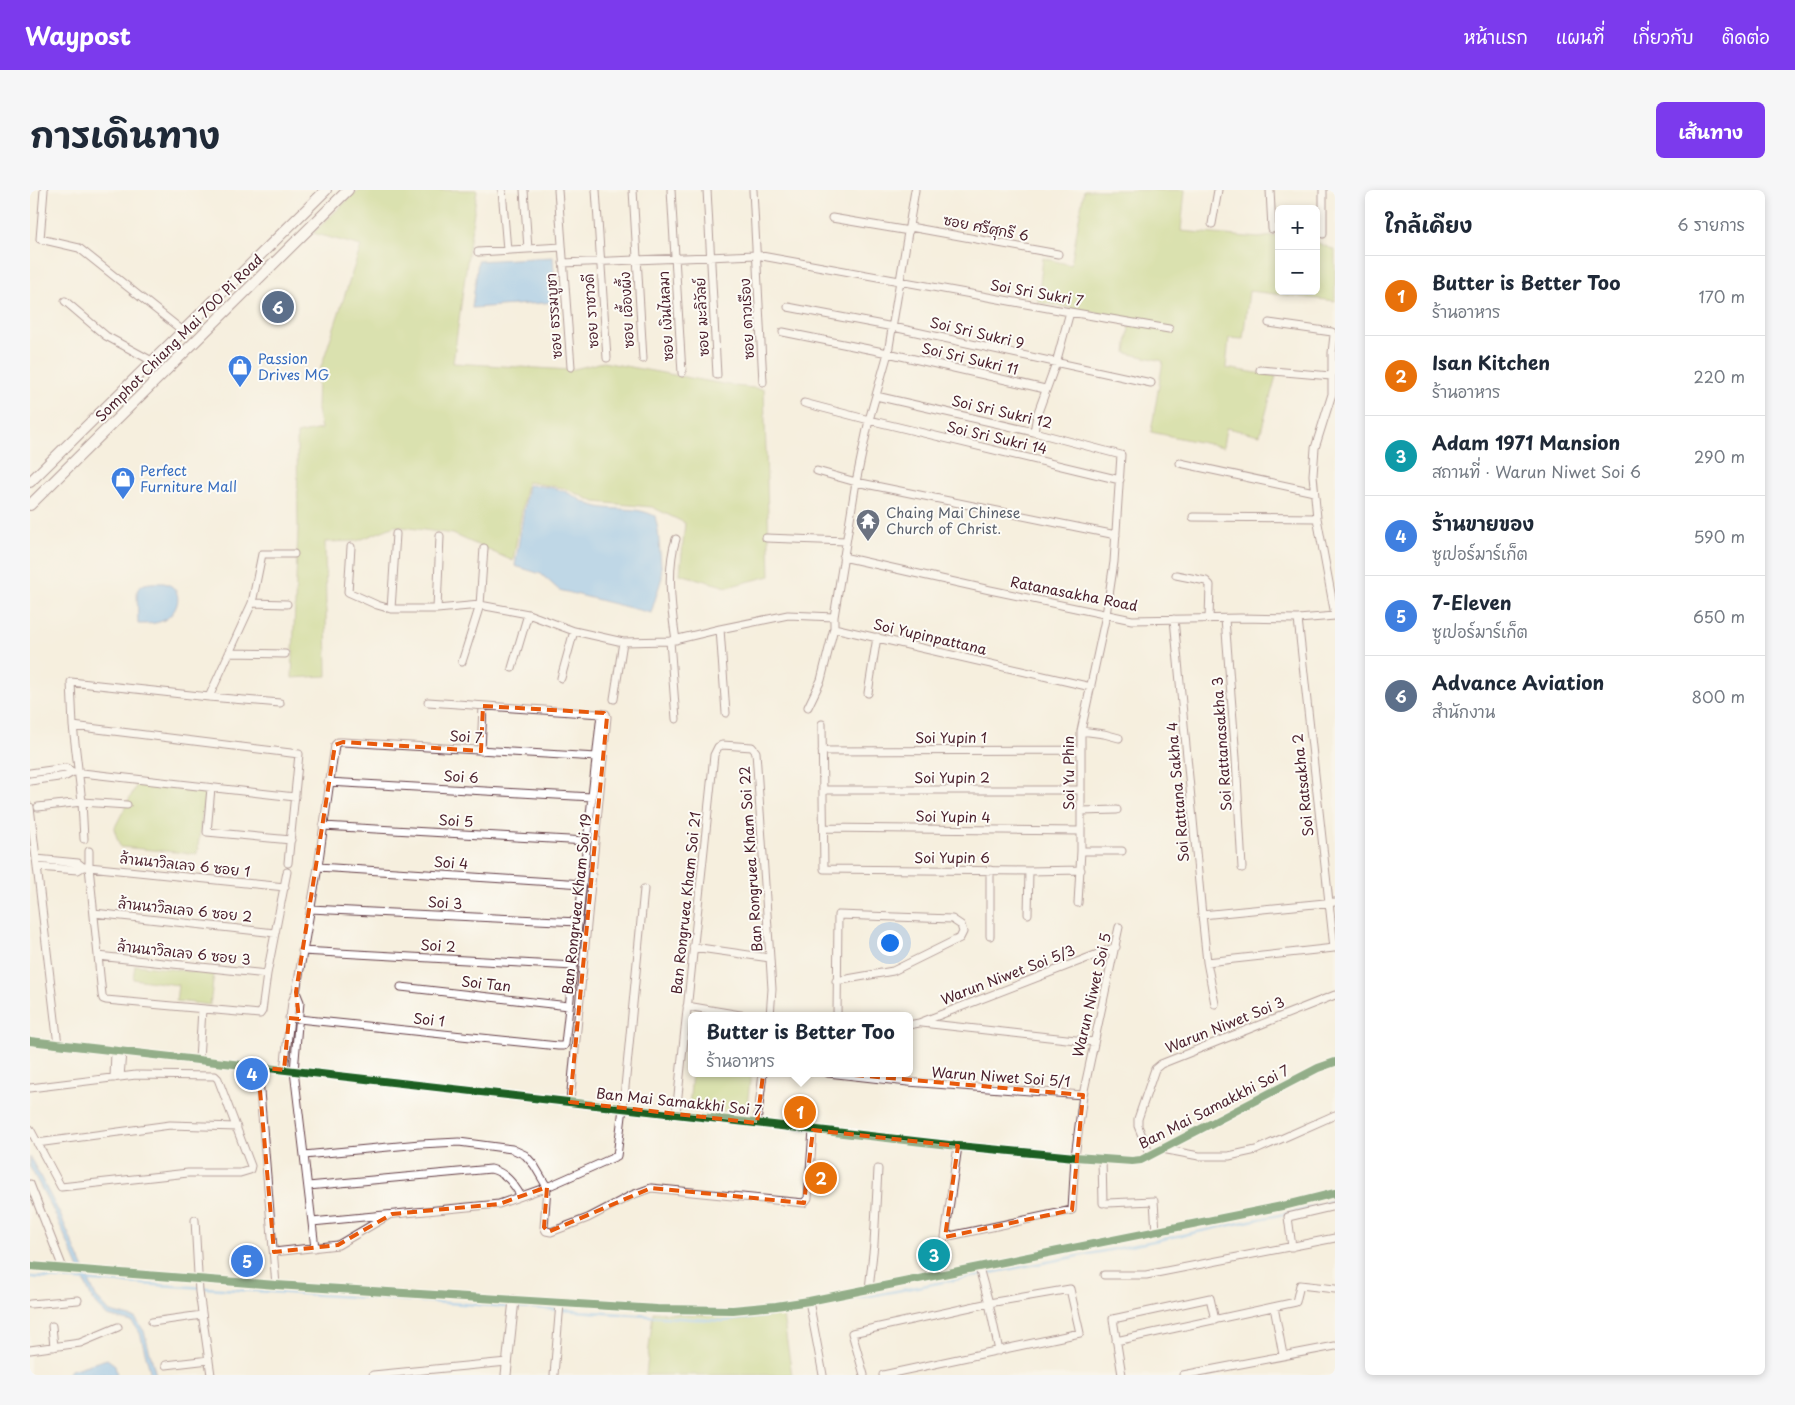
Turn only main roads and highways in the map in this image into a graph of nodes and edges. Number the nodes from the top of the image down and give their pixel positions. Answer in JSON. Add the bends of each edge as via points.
{"nodes":[{"id":1,"x":326,"y":190,"type":"edge"},
{"id":2,"x":348,"y":190,"type":"edge"},
{"id":3,"x":30,"y":482,"type":"edge"},
{"id":4,"x":30,"y":505,"type":"edge"}],
"edges":[{"from":1,"to":3,"type":"main road","name":"Somphot Chiang Mai 700 Pi Road"},
{"from":2,"to":4,"type":"main road","name":"Somphot Chiang Mai 700 Pi Road"}]}
